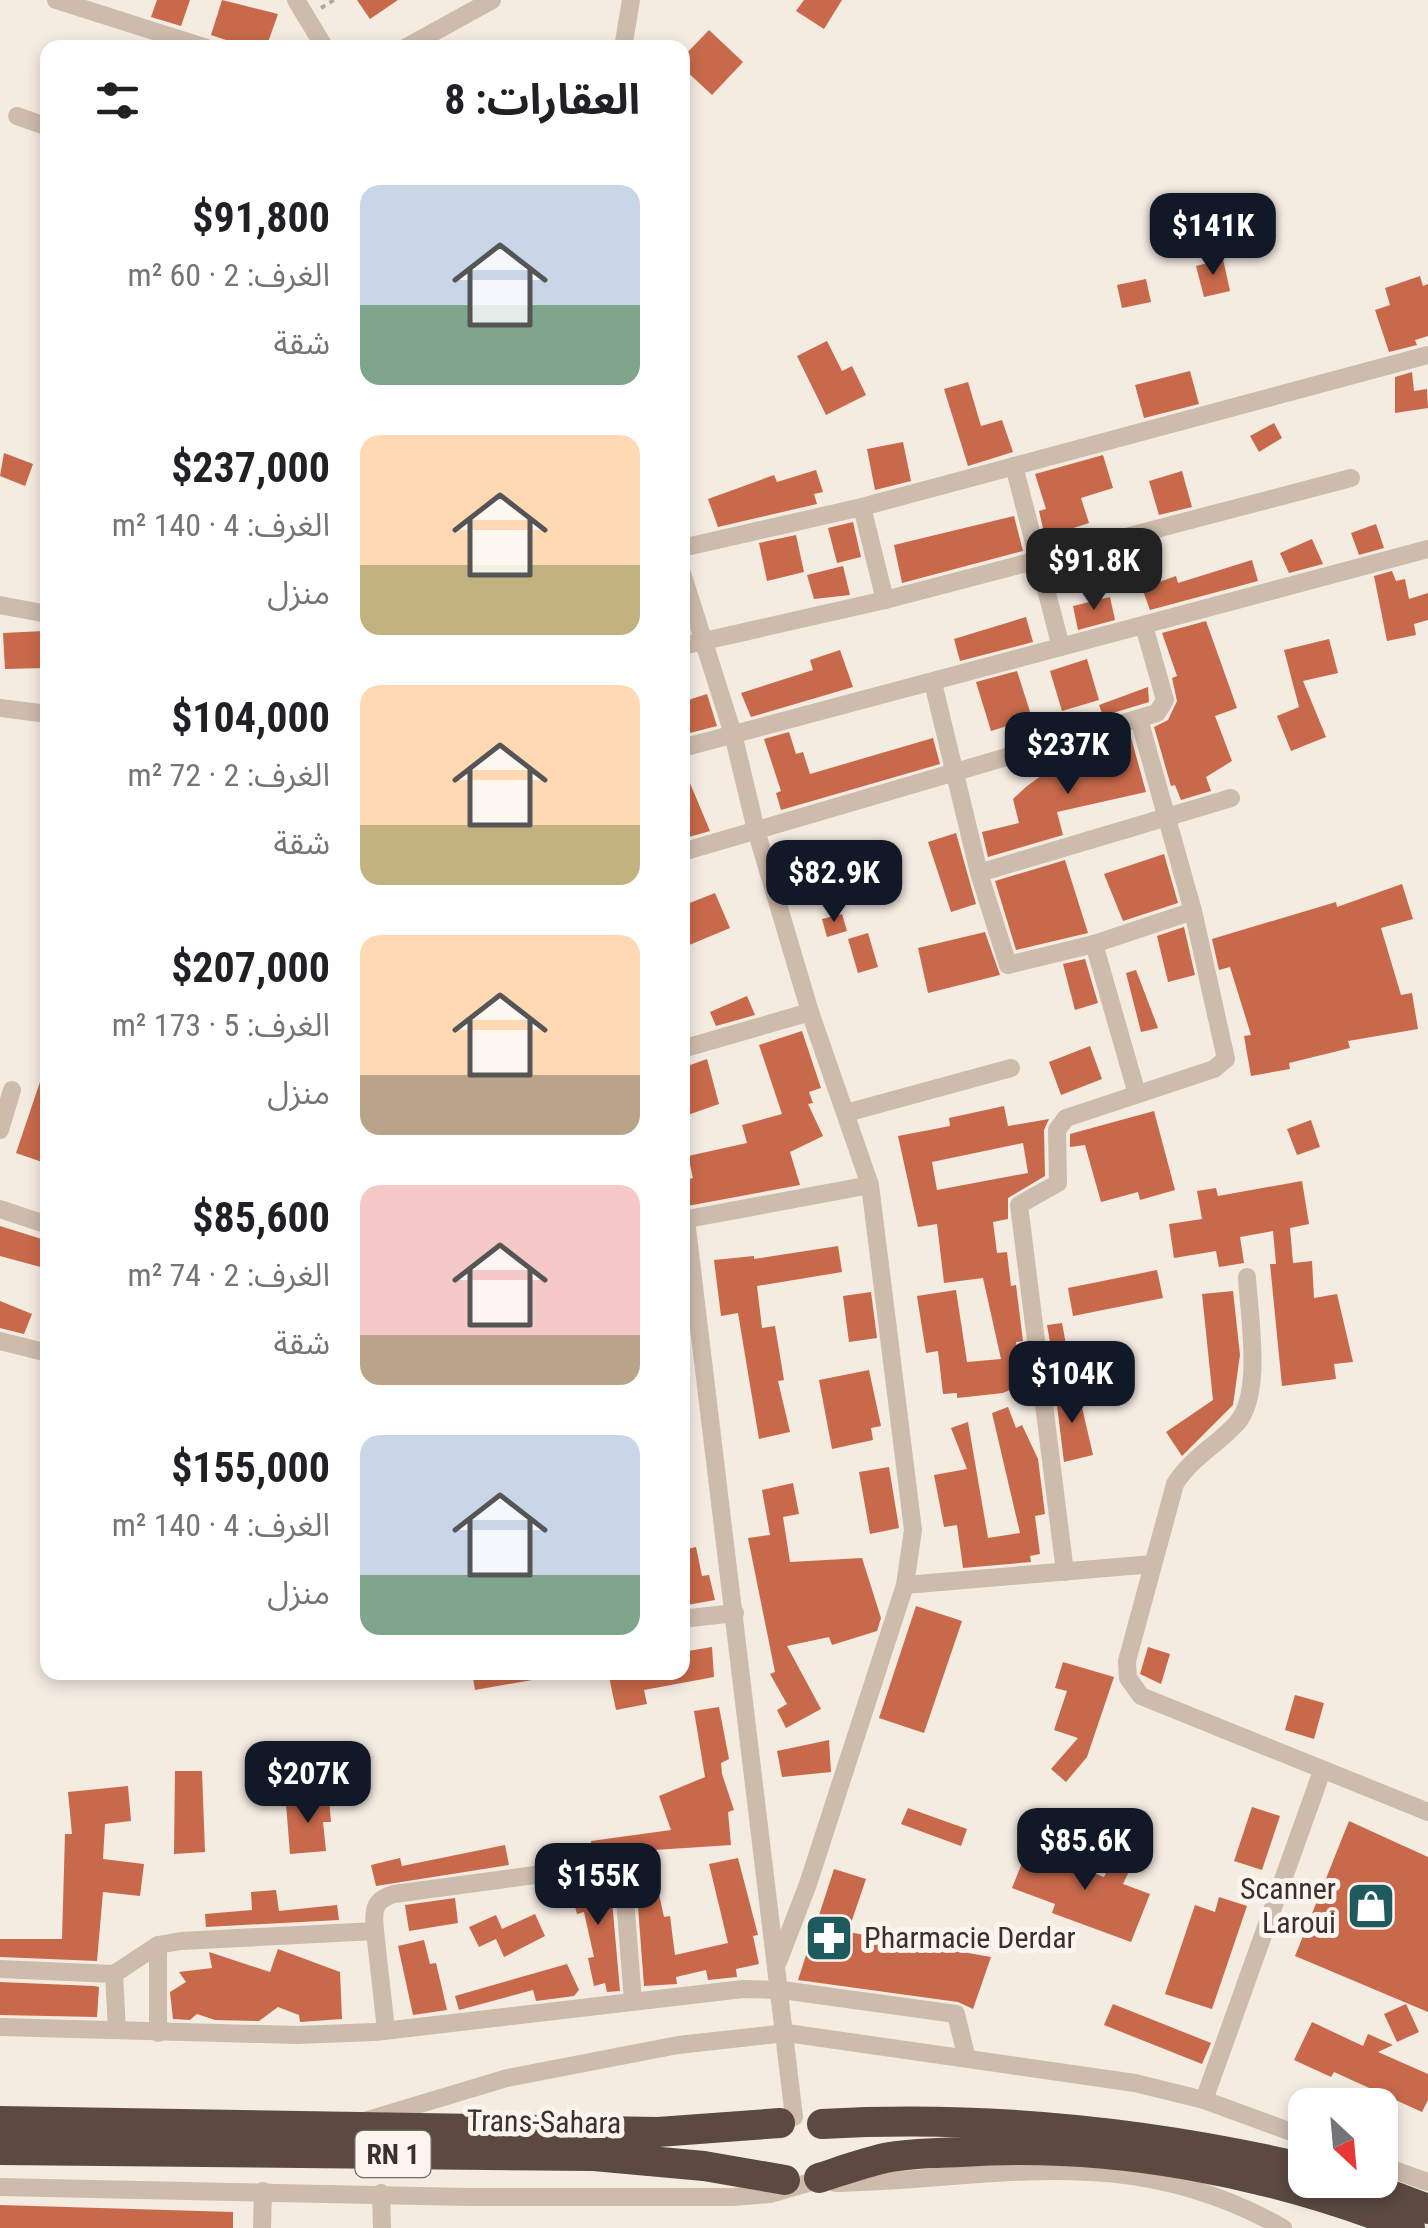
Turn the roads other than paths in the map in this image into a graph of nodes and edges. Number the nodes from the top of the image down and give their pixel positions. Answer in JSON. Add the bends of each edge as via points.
{"nodes":[{"id":1,"x":56,"y":0,"type":"edge"},
{"id":2,"x":296,"y":0,"type":"edge"},
{"id":3,"x":492,"y":0,"type":"edge"},
{"id":4,"x":630,"y":0,"type":"edge"},
{"id":5,"x":183,"y":40,"type":"edge"},
{"id":6,"x":320,"y":40,"type":"edge"},
{"id":7,"x":420,"y":40,"type":"edge"},
{"id":8,"x":623,"y":40,"type":"edge"},
{"id":9,"x":17,"y":116,"type":"dead end"},
{"id":10,"x":40,"y":124,"type":"edge"},
{"id":11,"x":1428,"y":355,"type":"edge"},
{"id":12,"x":1014,"y":466,"type":"junction"},
{"id":13,"x":1351,"y":478,"type":"dead end"},
{"id":14,"x":862,"y":506,"type":"junction"},
{"id":15,"x":690,"y":546,"type":"edge"},
{"id":16,"x":1428,"y":549,"type":"edge"},
{"id":17,"x":1040,"y":558,"type":"junction"},
{"id":18,"x":690,"y":599,"type":"edge"},
{"id":19,"x":885,"y":600,"type":"junction"},
{"id":20,"x":0,"y":605,"type":"edge"},
{"id":21,"x":40,"y":612,"type":"edge"},
{"id":22,"x":1144,"y":626,"type":"junction"},
{"id":23,"x":703,"y":640,"type":"junction"},
{"id":24,"x":690,"y":644,"type":"edge"},
{"id":25,"x":1062,"y":647,"type":"junction"},
{"id":26,"x":933,"y":683,"type":"junction"},
{"id":27,"x":0,"y":708,"type":"edge"},
{"id":28,"x":40,"y":713,"type":"edge"},
{"id":29,"x":1139,"y":719,"type":"junction"},
{"id":30,"x":733,"y":734,"type":"junction"},
{"id":31,"x":690,"y":746,"type":"edge"},
{"id":32,"x":954,"y":776,"type":"junction"},
{"id":33,"x":1231,"y":798,"type":"dead end"},
{"id":34,"x":1166,"y":816,"type":"junction"},
{"id":35,"x":756,"y":830,"type":"junction"},
{"id":36,"x":690,"y":850,"type":"edge"},
{"id":37,"x":978,"y":874,"type":"junction"},
{"id":38,"x":1193,"y":910,"type":"junction"},
{"id":39,"x":1094,"y":944,"type":"junction"},
{"id":40,"x":810,"y":1012,"type":"junction"},
{"id":41,"x":690,"y":1047,"type":"edge"},
{"id":42,"x":1011,"y":1068,"type":"dead end"},
{"id":43,"x":12,"y":1090,"type":"dead end"},
{"id":44,"x":1136,"y":1094,"type":"junction"},
{"id":45,"x":846,"y":1112,"type":"junction"},
{"id":46,"x":0,"y":1130,"type":"edge"},
{"id":47,"x":870,"y":1185,"type":"junction"},
{"id":48,"x":0,"y":1209,"type":"edge"},
{"id":49,"x":690,"y":1219,"type":"edge"},
{"id":50,"x":40,"y":1222,"type":"edge"},
{"id":51,"x":690,"y":1266,"type":"edge"},
{"id":52,"x":1247,"y":1278,"type":"dead end"},
{"id":53,"x":0,"y":1341,"type":"edge"},
{"id":54,"x":40,"y":1350,"type":"edge"},
{"id":55,"x":1152,"y":1564,"type":"junction"},
{"id":56,"x":1064,"y":1572,"type":"junction"},
{"id":57,"x":905,"y":1586,"type":"junction"},
{"id":58,"x":735,"y":1613,"type":"junction"},
{"id":59,"x":690,"y":1618,"type":"edge"},
{"id":60,"x":1322,"y":1771,"type":"junction"},
{"id":61,"x":1428,"y":1812,"type":"edge"},
{"id":62,"x":375,"y":1931,"type":"junction"},
{"id":63,"x":158,"y":1945,"type":"junction"},
{"id":64,"x":778,"y":1962,"type":"junction"},
{"id":65,"x":0,"y":1969,"type":"edge"},
{"id":66,"x":114,"y":1974,"type":"junction"},
{"id":67,"x":782,"y":1990,"type":"junction"},
{"id":68,"x":632,"y":2002,"type":"junction"},
{"id":69,"x":0,"y":2028,"type":"edge"},
{"id":70,"x":117,"y":2030,"type":"junction"},
{"id":71,"x":386,"y":2030,"type":"junction"},
{"id":72,"x":787,"y":2032,"type":"junction"},
{"id":73,"x":158,"y":2033,"type":"junction"},
{"id":74,"x":966,"y":2055,"type":"junction"},
{"id":75,"x":1204,"y":2100,"type":"junction"},
{"id":76,"x":0,"y":2121,"type":"edge"},
{"id":77,"x":799,"y":2121,"type":"junction"},
{"id":78,"x":344,"y":2128,"type":"junction"},
{"id":79,"x":1288,"y":2131,"type":"edge"},
{"id":80,"x":0,"y":2150,"type":"edge"},
{"id":81,"x":1288,"y":2165,"type":"edge"},
{"id":82,"x":1398,"y":2171,"type":"edge"},
{"id":83,"x":807,"y":2180,"type":"junction"},
{"id":84,"x":1428,"y":2182,"type":"edge"},
{"id":85,"x":0,"y":2187,"type":"edge"},
{"id":86,"x":262,"y":2192,"type":"junction"},
{"id":87,"x":381,"y":2193,"type":"junction"},
{"id":88,"x":1398,"y":2198,"type":"edge"},
{"id":89,"x":1428,"y":2209,"type":"edge"},
{"id":90,"x":262,"y":2228,"type":"edge"},
{"id":91,"x":382,"y":2228,"type":"edge"},
{"id":92,"x":1283,"y":2228,"type":"edge"},
{"id":93,"x":1410,"y":2228,"type":"edge"}],
"edges":[{"from":1,"to":5,"type":"street"},
{"from":2,"to":6,"type":"street"},
{"from":3,"to":7,"type":"street"},
{"from":4,"to":8,"type":"street"},
{"from":9,"to":10,"type":"street"},
{"from":11,"to":12,"type":"street"},
{"from":12,"to":14,"type":"street"},
{"from":12,"to":17,"type":"street"},
{"from":13,"to":17,"type":"street"},
{"from":14,"to":15,"type":"street"},
{"from":14,"to":19,"type":"street"},
{"from":16,"to":22,"type":"street"},
{"from":17,"to":19,"type":"street"},
{"from":17,"to":25,"type":"street"},
{"from":18,"to":23,"type":"street"},
{"from":19,"to":23,"type":"street"},
{"from":20,"to":21,"type":"street"},
{"from":22,"to":25,"type":"street"},
{"from":22,"to":29,"type":"street","via":[[1166,700],[1160,711]]},
{"from":23,"to":24,"type":"street"},
{"from":23,"to":30,"type":"street"},
{"from":25,"to":26,"type":"street"},
{"from":26,"to":30,"type":"street"},
{"from":26,"to":32,"type":"street"},
{"from":27,"to":28,"type":"street"},
{"from":29,"to":32,"type":"street"},
{"from":29,"to":34,"type":"street"},
{"from":30,"to":31,"type":"street"},
{"from":30,"to":35,"type":"street"},
{"from":32,"to":35,"type":"street"},
{"from":32,"to":37,"type":"street"},
{"from":33,"to":34,"type":"street"},
{"from":34,"to":37,"type":"street"},
{"from":34,"to":38,"type":"street"},
{"from":35,"to":36,"type":"street"},
{"from":35,"to":40,"type":"street"},
{"from":37,"to":39,"type":"street","via":[[1008,965]]},
{"from":38,"to":39,"type":"street"},
{"from":38,"to":44,"type":"street","via":[[1226,1058],[1214,1069]]},
{"from":39,"to":44,"type":"street"},
{"from":40,"to":41,"type":"street"},
{"from":40,"to":45,"type":"street"},
{"from":42,"to":45,"type":"street"},
{"from":43,"to":46,"type":"street"},
{"from":44,"to":56,"type":"street","via":[[1062,1122],[1056,1130],[1058,1183],[1019,1205]]},
{"from":45,"to":47,"type":"street"},
{"from":47,"to":49,"type":"street"},
{"from":47,"to":57,"type":"street","via":[[913,1530]]},
{"from":48,"to":50,"type":"street"},
{"from":51,"to":58,"type":"street"},
{"from":52,"to":55,"type":"street","via":[[1249,1404],[1233,1428],[1182,1472]]},
{"from":53,"to":54,"type":"street"},
{"from":55,"to":56,"type":"street"},
{"from":55,"to":60,"type":"street","via":[[1128,1661],[1137,1692]]},
{"from":56,"to":57,"type":"street"},
{"from":57,"to":64,"type":"street"},
{"from":58,"to":59,"type":"street"},
{"from":58,"to":64,"type":"street"},
{"from":60,"to":61,"type":"street"},
{"from":60,"to":75,"type":"street"},
{"from":62,"to":63,"type":"street"},
{"from":62,"to":68,"type":"street","via":[[373,1912],[382,1898],[616,1864],[623,1874]]},
{"from":62,"to":71,"type":"street"},
{"from":63,"to":66,"type":"street"},
{"from":63,"to":73,"type":"street"},
{"from":64,"to":67,"type":"street"},
{"from":65,"to":66,"type":"street"},
{"from":66,"to":70,"type":"street"},
{"from":67,"to":68,"type":"street"},
{"from":67,"to":72,"type":"street"},
{"from":67,"to":74,"type":"street","via":[[956,2014]]},
{"from":68,"to":71,"type":"street"},
{"from":69,"to":70,"type":"street"},
{"from":70,"to":73,"type":"street"},
{"from":71,"to":73,"type":"street"},
{"from":72,"to":74,"type":"street"},
{"from":72,"to":77,"type":"street"},
{"from":72,"to":78,"type":"street","via":[[508,2078]]},
{"from":74,"to":75,"type":"street"},
{"from":75,"to":79,"type":"street"},
{"from":76,"to":78,"type":"highway","name":"Trans-Sahara","number":"RN 1"},
{"from":77,"to":78,"type":"highway","name":"Trans-Sahara","number":"RN 1","via":[[658,2132]]},
{"from":77,"to":81,"type":"highway","name":"Trans-Sahara","number":"RN 1","via":[[969,2121],[1115,2132]]},
{"from":77,"to":83,"type":"highway","via":[[832,2139],[833,2156]]},
{"from":77,"to":83,"type":"highway","via":[[769,2136],[766,2153],[772,2169]]},
{"from":80,"to":83,"type":"highway","name":"Trans-Sahara","number":"RN 1","via":[[594,2156]]},
{"from":82,"to":84,"type":"street"},
{"from":83,"to":87,"type":"street","via":[[770,2194],[732,2197]]},
{"from":83,"to":92,"type":"street","via":[[1112,2170],[1205,2190]]},
{"from":83,"to":93,"type":"highway","name":"Trans-Sahara","number":"RN 1","via":[[886,2158],[1005,2149],[1096,2152],[1231,2174]]},
{"from":85,"to":86,"type":"street"},
{"from":86,"to":87,"type":"street"},
{"from":86,"to":90,"type":"street"},
{"from":87,"to":91,"type":"street"},
{"from":88,"to":89,"type":"highway"}]}
